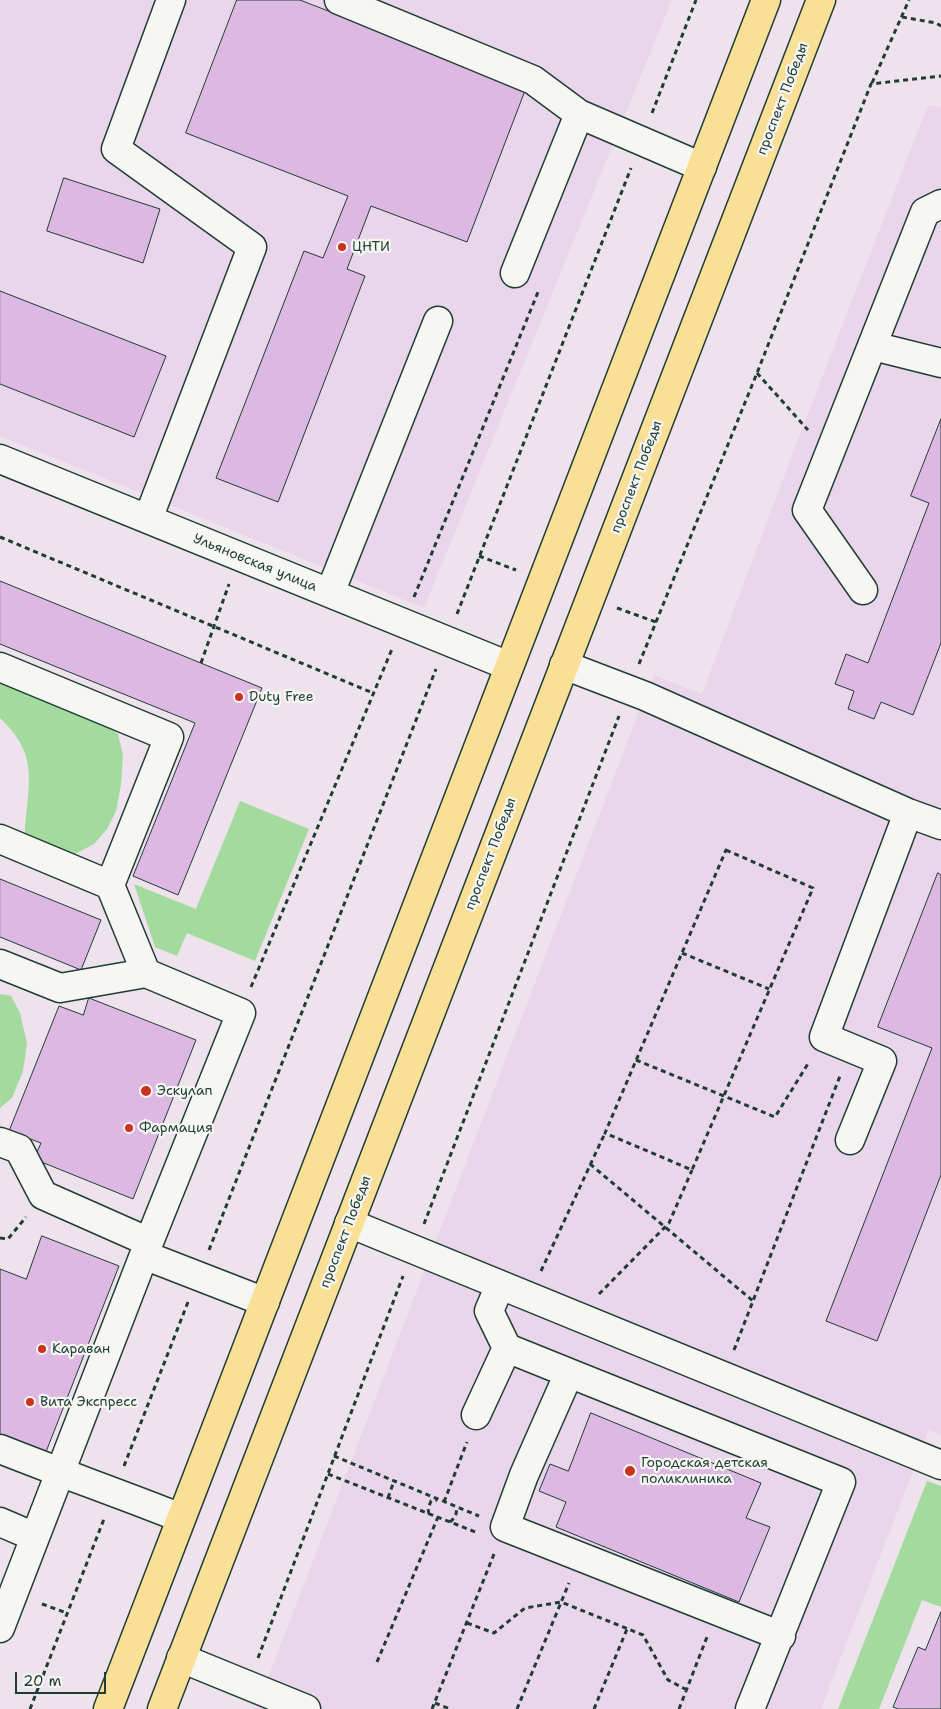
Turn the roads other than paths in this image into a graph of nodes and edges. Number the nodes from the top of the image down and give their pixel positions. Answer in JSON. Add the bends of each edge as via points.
{"nodes":[{"id":1,"x":171,"y":0,"type":"edge"},
{"id":2,"x":339,"y":0,"type":"edge"},
{"id":3,"x":766,"y":0,"type":"edge"},
{"id":4,"x":821,"y":0,"type":"edge"},
{"id":5,"x":579,"y":114,"type":"junction"},
{"id":6,"x":702,"y":167,"type":"junction"},
{"id":7,"x":941,"y":204,"type":"edge"},
{"id":8,"x":515,"y":273,"type":"dead end"},
{"id":9,"x":438,"y":320,"type":"dead end"},
{"id":10,"x":873,"y":346,"type":"junction"},
{"id":11,"x":941,"y":363,"type":"edge"},
{"id":12,"x":0,"y":459,"type":"edge"},
{"id":13,"x":148,"y":519,"type":"junction"},
{"id":14,"x":863,"y":590,"type":"dead end"},
{"id":15,"x":330,"y":593,"type":"junction"},
{"id":16,"x":564,"y":665,"type":"junction"},
{"id":17,"x":509,"y":666,"type":"junction"},
{"id":18,"x":0,"y":667,"type":"edge"},
{"id":19,"x":908,"y":813,"type":"junction"},
{"id":20,"x":941,"y":825,"type":"edge"},
{"id":21,"x":0,"y":839,"type":"edge"},
{"id":22,"x":110,"y":885,"type":"junction"},
{"id":23,"x":0,"y":964,"type":"edge"},
{"id":24,"x":146,"y":973,"type":"junction"},
{"id":25,"x":850,"y":1140,"type":"dead end"},
{"id":26,"x":0,"y":1142,"type":"edge"},
{"id":27,"x":349,"y":1223,"type":"junction"},
{"id":28,"x":147,"y":1248,"type":"junction"},
{"id":29,"x":500,"y":1285,"type":"junction"},
{"id":30,"x":265,"y":1302,"type":"junction"},
{"id":31,"x":506,"y":1348,"type":"junction"},
{"id":32,"x":569,"y":1373,"type":"junction"},
{"id":33,"x":473,"y":1425,"type":"road end"},
{"id":34,"x":0,"y":1449,"type":"edge"},
{"id":35,"x":941,"y":1465,"type":"edge"},
{"id":36,"x":60,"y":1472,"type":"junction"},
{"id":37,"x":181,"y":1518,"type":"junction"},
{"id":38,"x":0,"y":1522,"type":"edge"},
{"id":39,"x":36,"y":1537,"type":"junction"},
{"id":40,"x":0,"y":1628,"type":"edge"},
{"id":41,"x":781,"y":1636,"type":"junction"},
{"id":42,"x":181,"y":1658,"type":"junction"},
{"id":43,"x":108,"y":1709,"type":"edge"},
{"id":44,"x":162,"y":1709,"type":"edge"},
{"id":45,"x":306,"y":1709,"type":"edge"},
{"id":46,"x":750,"y":1709,"type":"edge"}],
"edges":[{"from":1,"to":13,"type":"street","via":[[116,150],[252,247]]},
{"from":2,"to":5,"type":"street","via":[[533,80]]},
{"from":3,"to":6,"type":"main road"},
{"from":4,"to":16,"type":"main road","name":"проспект Победы"},
{"from":5,"to":6,"type":"street"},
{"from":5,"to":8,"type":"street"},
{"from":6,"to":17,"type":"main road"},
{"from":7,"to":10,"type":"street","via":[[924,212]]},
{"from":9,"to":15,"type":"street"},
{"from":10,"to":11,"type":"street"},
{"from":10,"to":14,"type":"street","via":[[807,510]]},
{"from":12,"to":13,"type":"street","name":"Ульяновская улица"},
{"from":13,"to":15,"type":"street","name":"Ульяновская улица"},
{"from":15,"to":17,"type":"street","name":"Ульяновская улица"},
{"from":16,"to":19,"type":"street","via":[[645,696]]},
{"from":16,"to":27,"type":"main road","name":"проспект Победы"},
{"from":17,"to":30,"type":"main road"},
{"from":18,"to":22,"type":"street","via":[[169,737]]},
{"from":19,"to":20,"type":"street"},
{"from":19,"to":25,"type":"street","via":[[824,1037],[882,1061]]},
{"from":21,"to":22,"type":"street"},
{"from":22,"to":24,"type":"street"},
{"from":23,"to":24,"type":"street","via":[[60,988]]},
{"from":24,"to":28,"type":"street","via":[[241,1013]]},
{"from":26,"to":28,"type":"street","via":[[19,1149],[43,1195]]},
{"from":27,"to":29,"type":"street"},
{"from":27,"to":42,"type":"main road","name":"проспект Победы"},
{"from":28,"to":30,"type":"street","via":[[198,1276]]},
{"from":28,"to":36,"type":"street"},
{"from":29,"to":31,"type":"street","via":[[489,1310]]},
{"from":29,"to":35,"type":"street"},
{"from":30,"to":37,"type":"main road"},
{"from":31,"to":32,"type":"street"},
{"from":31,"to":33,"type":"street"},
{"from":32,"to":41,"type":"street","via":[[841,1482]]},
{"from":32,"to":41,"type":"street","via":[[502,1534],[580,1557]]},
{"from":34,"to":36,"type":"street"},
{"from":36,"to":37,"type":"street"},
{"from":36,"to":39,"type":"street"},
{"from":37,"to":43,"type":"main road"},
{"from":38,"to":39,"type":"street"},
{"from":39,"to":40,"type":"street"},
{"from":41,"to":46,"type":"street"},
{"from":42,"to":44,"type":"main road","name":"проспект Победы"},
{"from":42,"to":45,"type":"street"}]}
